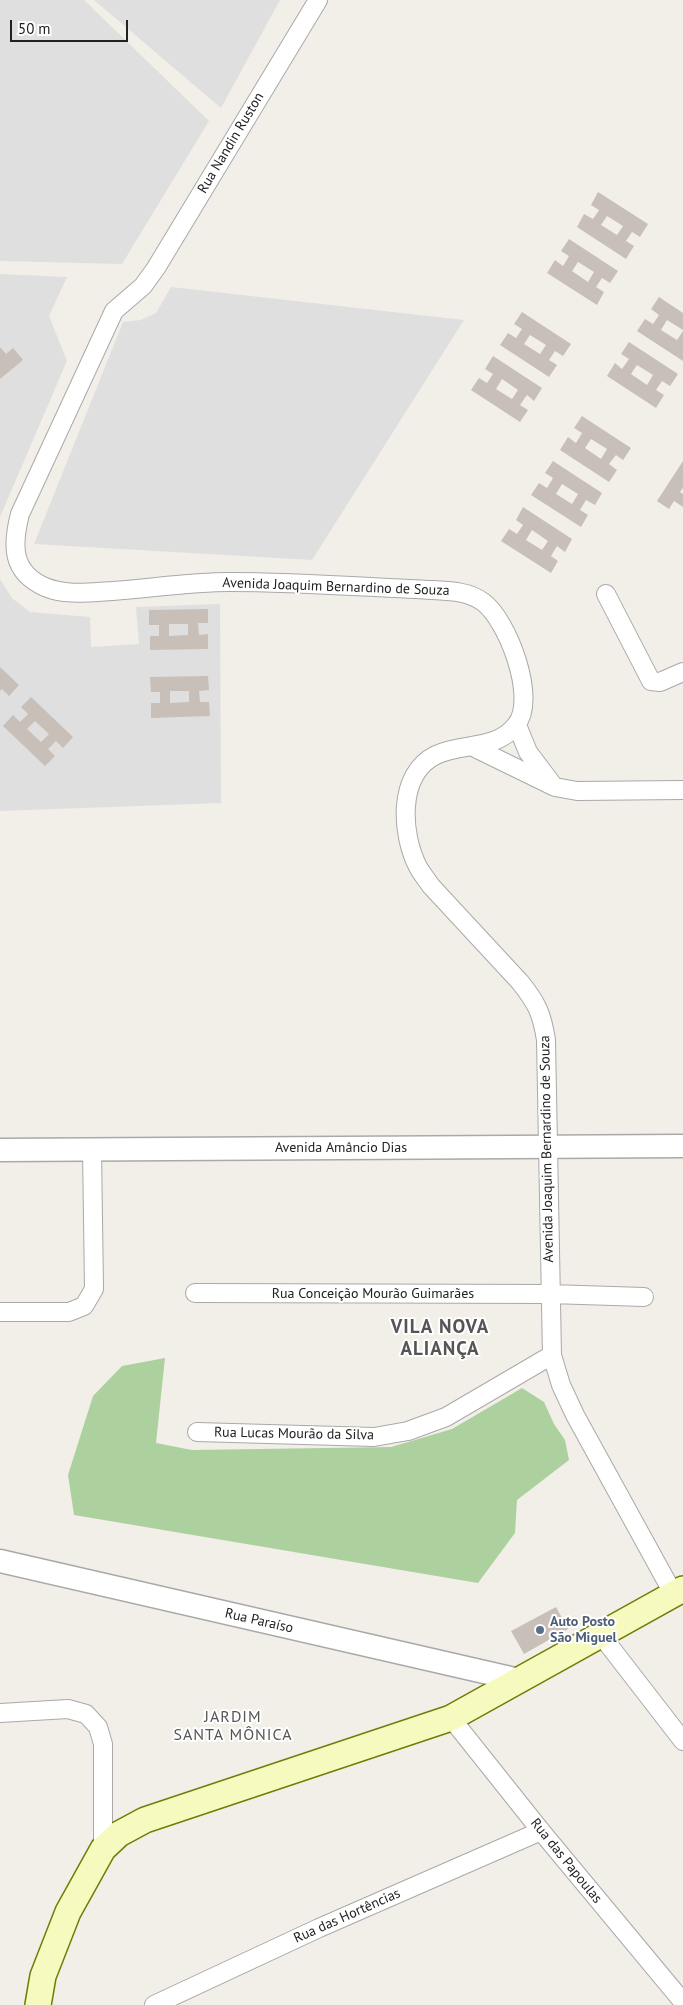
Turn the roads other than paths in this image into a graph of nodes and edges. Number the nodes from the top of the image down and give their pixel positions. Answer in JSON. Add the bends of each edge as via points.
{"nodes":[{"id":1,"x":318,"y":0,"type":"edge"},
{"id":2,"x":143,"y":286,"type":"joint"},
{"id":3,"x":606,"y":594,"type":"dead end"},
{"id":4,"x":683,"y":672,"type":"edge"},
{"id":5,"x":516,"y":725,"type":"junction"},
{"id":6,"x":471,"y":746,"type":"junction"},
{"id":7,"x":555,"y":787,"type":"junction"},
{"id":8,"x":683,"y":790,"type":"edge"},
{"id":9,"x":683,"y":1146,"type":"edge"},
{"id":10,"x":548,"y":1147,"type":"junction"},
{"id":11,"x":92,"y":1149,"type":"junction"},
{"id":12,"x":0,"y":1150,"type":"edge"},
{"id":13,"x":195,"y":1293,"type":"dead end"},
{"id":14,"x":550,"y":1294,"type":"junction"},
{"id":15,"x":644,"y":1296,"type":"dead end"},
{"id":16,"x":0,"y":1312,"type":"edge"},
{"id":17,"x":552,"y":1355,"type":"junction"},
{"id":18,"x":197,"y":1432,"type":"dead end"},
{"id":19,"x":0,"y":1561,"type":"edge"},
{"id":20,"x":678,"y":1592,"type":"edge"},
{"id":21,"x":601,"y":1635,"type":"junction"},
{"id":22,"x":519,"y":1680,"type":"junction"},
{"id":23,"x":0,"y":1713,"type":"edge"},
{"id":24,"x":451,"y":1718,"type":"junction"},
{"id":25,"x":683,"y":1741,"type":"edge"},
{"id":26,"x":541,"y":1831,"type":"junction"},
{"id":27,"x":104,"y":1849,"type":"junction"},
{"id":28,"x":677,"y":2000,"type":"edge"},
{"id":29,"x":38,"y":2005,"type":"edge"},
{"id":30,"x":154,"y":2005,"type":"edge"}],
"edges":[{"from":1,"to":2,"type":"street","name":"Rua Nandin Ruston"},
{"from":2,"to":5,"type":"street","name":"Avenida Joaquim Bernardino de Souza","via":[[114,311],[20,514],[15,553],[21,568],[32,580],[45,587],[74,593],[229,582],[432,590],[470,595],[487,605],[499,619],[519,667],[524,701]]},
{"from":3,"to":4,"type":"street","via":[[651,681],[660,682]]},
{"from":5,"to":6,"type":"street","name":"Avenida Joaquim Bernardino de Souza","via":[[489,743]]},
{"from":5,"to":7,"type":"street","via":[[528,752]]},
{"from":6,"to":7,"type":"street"},
{"from":6,"to":10,"type":"street","name":"Avenida Joaquim Bernardino de Souza","via":[[435,755],[415,774],[409,785],[407,802],[408,838],[419,868],[431,886],[520,982],[542,1017],[546,1040]]},
{"from":7,"to":8,"type":"street","via":[[605,791]]},
{"from":9,"to":10,"type":"street","name":"Avenida Amâncio Dias"},
{"from":10,"to":11,"type":"street","name":"Avenida Amâncio Dias"},
{"from":10,"to":14,"type":"street","name":"Avenida Joaquim Bernardino de Souza"},
{"from":11,"to":12,"type":"street","name":"Avenida Amâncio Dias"},
{"from":11,"to":16,"type":"street","via":[[94,1289],[84,1306],[69,1312]]},
{"from":13,"to":14,"type":"street","name":"Rua Conceição Mourão Guimarães"},
{"from":14,"to":15,"type":"street","name":"Rua Conceição Mourão Guimarães"},
{"from":14,"to":17,"type":"street","name":"Avenida Joaquim Bernardino de Souza"},
{"from":17,"to":18,"type":"street","name":"Rua Lucas Mourão da Silva","via":[[446,1417],[408,1431],[374,1437]]},
{"from":17,"to":20,"type":"street","name":"Avenida Joaquim Bernardino de Souza","via":[[575,1415]]},
{"from":19,"to":22,"type":"street","name":"Rua Paraíso"},
{"from":20,"to":21,"type":"main road"},
{"from":21,"to":22,"type":"main road"},
{"from":21,"to":25,"type":"street"},
{"from":22,"to":24,"type":"main road"},
{"from":23,"to":27,"type":"street","via":[[68,1709],[86,1714],[98,1727],[103,1744]]},
{"from":24,"to":26,"type":"street","name":"Rua das Papoulas"},
{"from":24,"to":27,"type":"main road","via":[[145,1820],[119,1834]]},
{"from":26,"to":28,"type":"street","name":"Rua das Papoulas"},
{"from":26,"to":30,"type":"street","name":"Rua das Hortências","via":[[319,1928]]},
{"from":27,"to":29,"type":"main road","via":[[68,1912],[43,1976]]}]}
